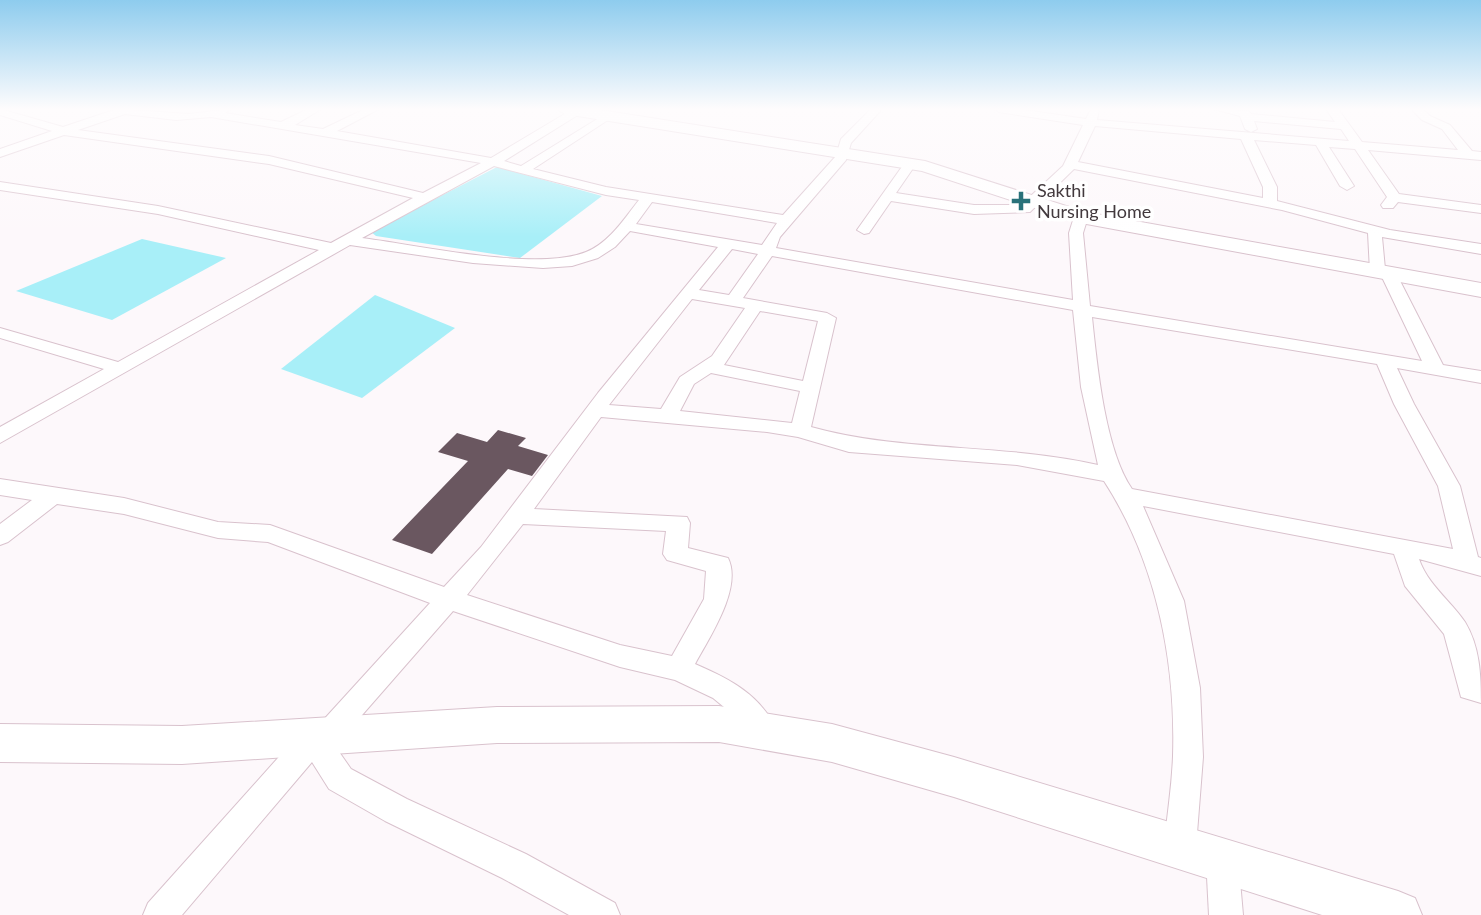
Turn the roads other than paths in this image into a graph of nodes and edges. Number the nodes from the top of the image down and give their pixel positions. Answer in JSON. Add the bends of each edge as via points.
{"nodes":[{"id":1,"x":220,"y":152,"type":"edge"},
{"id":2,"x":438,"y":152,"type":"edge"},
{"id":3,"x":512,"y":152,"type":"edge"},
{"id":4,"x":543,"y":152,"type":"edge"},
{"id":5,"x":834,"y":152,"type":"edge"},
{"id":6,"x":1075,"y":152,"type":"edge"},
{"id":7,"x":1257,"y":152,"type":"edge"},
{"id":8,"x":1326,"y":152,"type":"edge"},
{"id":9,"x":1363,"y":152,"type":"edge"},
{"id":10,"x":1420,"y":152,"type":"edge"},
{"id":11,"x":842,"y":153,"type":"junction"},
{"id":12,"x":1475,"y":156,"type":"edge"},
{"id":13,"x":495,"y":161,"type":"junction"},
{"id":14,"x":910,"y":164,"type":"junction"},
{"id":15,"x":1069,"y":164,"type":"junction"},
{"id":16,"x":524,"y":169,"type":"junction"},
{"id":17,"x":0,"y":186,"type":"edge"},
{"id":18,"x":1347,"y":186,"type":"dead end"},
{"id":19,"x":889,"y":196,"type":"junction"},
{"id":20,"x":425,"y":197,"type":"junction"},
{"id":21,"x":649,"y":197,"type":"junction"},
{"id":22,"x":1032,"y":199,"type":"junction"},
{"id":23,"x":1270,"y":203,"type":"junction"},
{"id":24,"x":1481,"y":209,"type":"edge"},
{"id":25,"x":1081,"y":216,"type":"junction"},
{"id":26,"x":786,"y":220,"type":"junction"},
{"id":27,"x":625,"y":226,"type":"junction"},
{"id":28,"x":864,"y":230,"type":"dead end"},
{"id":29,"x":1376,"y":231,"type":"junction"},
{"id":30,"x":340,"y":244,"type":"junction"},
{"id":31,"x":728,"y":244,"type":"junction"},
{"id":32,"x":767,"y":249,"type":"junction"},
{"id":33,"x":1481,"y":249,"type":"edge"},
{"id":34,"x":1383,"y":272,"type":"junction"},
{"id":35,"x":1481,"y":290,"type":"edge"},
{"id":36,"x":687,"y":293,"type":"junction"},
{"id":37,"x":733,"y":301,"type":"junction"},
{"id":38,"x":755,"y":305,"type":"junction"},
{"id":39,"x":1081,"y":308,"type":"junction"},
{"id":40,"x":0,"y":333,"type":"edge"},
{"id":41,"x":1385,"y":361,"type":"junction"},
{"id":42,"x":708,"y":367,"type":"junction"},
{"id":43,"x":118,"y":368,"type":"junction"},
{"id":44,"x":1436,"y":370,"type":"junction"},
{"id":45,"x":1481,"y":377,"type":"edge"},
{"id":46,"x":811,"y":388,"type":"junction"},
{"id":47,"x":596,"y":410,"type":"junction"},
{"id":48,"x":667,"y":416,"type":"junction"},
{"id":49,"x":800,"y":431,"type":"junction"},
{"id":50,"x":0,"y":436,"type":"edge"},
{"id":51,"x":1111,"y":475,"type":"junction"},
{"id":52,"x":0,"y":487,"type":"edge"},
{"id":53,"x":53,"y":495,"type":"junction"},
{"id":54,"x":1124,"y":495,"type":"junction"},
{"id":55,"x":516,"y":516,"type":"junction"},
{"id":56,"x":0,"y":536,"type":"edge"},
{"id":57,"x":1403,"y":547,"type":"junction"},
{"id":58,"x":1474,"y":565,"type":"edge"},
{"id":59,"x":449,"y":599,"type":"junction"},
{"id":60,"x":679,"y":669,"type":"junction"},
{"id":61,"x":1481,"y":691,"type":"edge"},
{"id":62,"x":763,"y":731,"type":"junction"},
{"id":63,"x":320,"y":738,"type":"junction"},
{"id":64,"x":0,"y":743,"type":"edge"},
{"id":65,"x":1180,"y":846,"type":"junction"},
{"id":66,"x":1222,"y":858,"type":"junction"},
{"id":67,"x":160,"y":915,"type":"edge"},
{"id":68,"x":603,"y":915,"type":"edge"},
{"id":69,"x":1226,"y":915,"type":"edge"},
{"id":70,"x":1398,"y":915,"type":"edge"}],
"edges":[{"from":1,"to":20,"type":"street"},
{"from":2,"to":13,"type":"street"},
{"from":3,"to":13,"type":"street"},
{"from":4,"to":16,"type":"street"},
{"from":5,"to":11,"type":"street"},
{"from":6,"to":15,"type":"street"},
{"from":7,"to":23,"type":"street","via":[[1270,187]]},
{"from":8,"to":18,"type":"street"},
{"from":9,"to":24,"type":"street","via":[[1374,163],[1391,201]]},
{"from":10,"to":12,"type":"street"},
{"from":11,"to":14,"type":"street"},
{"from":11,"to":26,"type":"street"},
{"from":13,"to":16,"type":"street"},
{"from":13,"to":20,"type":"street"},
{"from":14,"to":19,"type":"street"},
{"from":14,"to":22,"type":"street"},
{"from":15,"to":22,"type":"street"},
{"from":15,"to":23,"type":"street"},
{"from":16,"to":21,"type":"street","via":[[606,191]]},
{"from":17,"to":30,"type":"street"},
{"from":19,"to":22,"type":"street","via":[[1010,211],[1025,209]]},
{"from":19,"to":28,"type":"street"},
{"from":20,"to":30,"type":"street"},
{"from":21,"to":26,"type":"street"},
{"from":21,"to":27,"type":"street"},
{"from":22,"to":25,"type":"street"},
{"from":23,"to":29,"type":"street"},
{"from":25,"to":34,"type":"street"},
{"from":25,"to":39,"type":"street","via":[[1076,233]]},
{"from":26,"to":32,"type":"street"},
{"from":27,"to":30,"type":"street","via":[[591,256],[547,263]]},
{"from":27,"to":31,"type":"street"},
{"from":29,"to":33,"type":"street"},
{"from":29,"to":34,"type":"street","via":[[1375,251]]},
{"from":30,"to":43,"type":"street"},
{"from":31,"to":32,"type":"street"},
{"from":31,"to":36,"type":"street"},
{"from":32,"to":37,"type":"street"},
{"from":32,"to":39,"type":"street"},
{"from":34,"to":35,"type":"street"},
{"from":34,"to":44,"type":"street"},
{"from":36,"to":37,"type":"street"},
{"from":36,"to":47,"type":"street"},
{"from":37,"to":38,"type":"street"},
{"from":38,"to":42,"type":"street","via":[[719,360]]},
{"from":38,"to":46,"type":"street","via":[[827,318]]},
{"from":39,"to":41,"type":"street"},
{"from":39,"to":51,"type":"street","via":[[1090,387]]},
{"from":40,"to":43,"type":"street"},
{"from":41,"to":44,"type":"street"},
{"from":41,"to":58,"type":"street","via":[[1449,486]]},
{"from":42,"to":46,"type":"street"},
{"from":42,"to":48,"type":"street","via":[[687,382]]},
{"from":43,"to":50,"type":"street"},
{"from":44,"to":45,"type":"street"},
{"from":46,"to":49,"type":"street"},
{"from":47,"to":48,"type":"street"},
{"from":47,"to":55,"type":"street"},
{"from":48,"to":49,"type":"street"},
{"from":49,"to":51,"type":"street","via":[[854,445],[1012,456]]},
{"from":51,"to":54,"type":"street"},
{"from":52,"to":53,"type":"street"},
{"from":53,"to":56,"type":"street"},
{"from":53,"to":59,"type":"street","via":[[124,506],[218,530],[270,534]]},
{"from":54,"to":57,"type":"street"},
{"from":54,"to":65,"type":"street","via":[[1171,601],[1186,688],[1188,757]]},
{"from":55,"to":59,"type":"street"},
{"from":55,"to":60,"type":"street","via":[[680,523],[675,554],[719,565],[716,600]]},
{"from":57,"to":58,"type":"street"},
{"from":57,"to":61,"type":"street","via":[[1414,579],[1455,629],[1471,688]]},
{"from":59,"to":60,"type":"street","via":[[621,656]]},
{"from":59,"to":63,"type":"street"},
{"from":60,"to":62,"type":"street","via":[[723,689],[746,708]]},
{"from":62,"to":63,"type":"street","via":[[719,724],[497,725]]},
{"from":62,"to":65,"type":"street","via":[[832,743]]},
{"from":63,"to":64,"type":"street","via":[[182,745]]},
{"from":63,"to":67,"type":"street"},
{"from":63,"to":68,"type":"street","via":[[340,779]]},
{"from":65,"to":66,"type":"street"},
{"from":66,"to":69,"type":"street"},
{"from":66,"to":70,"type":"street"}]}
